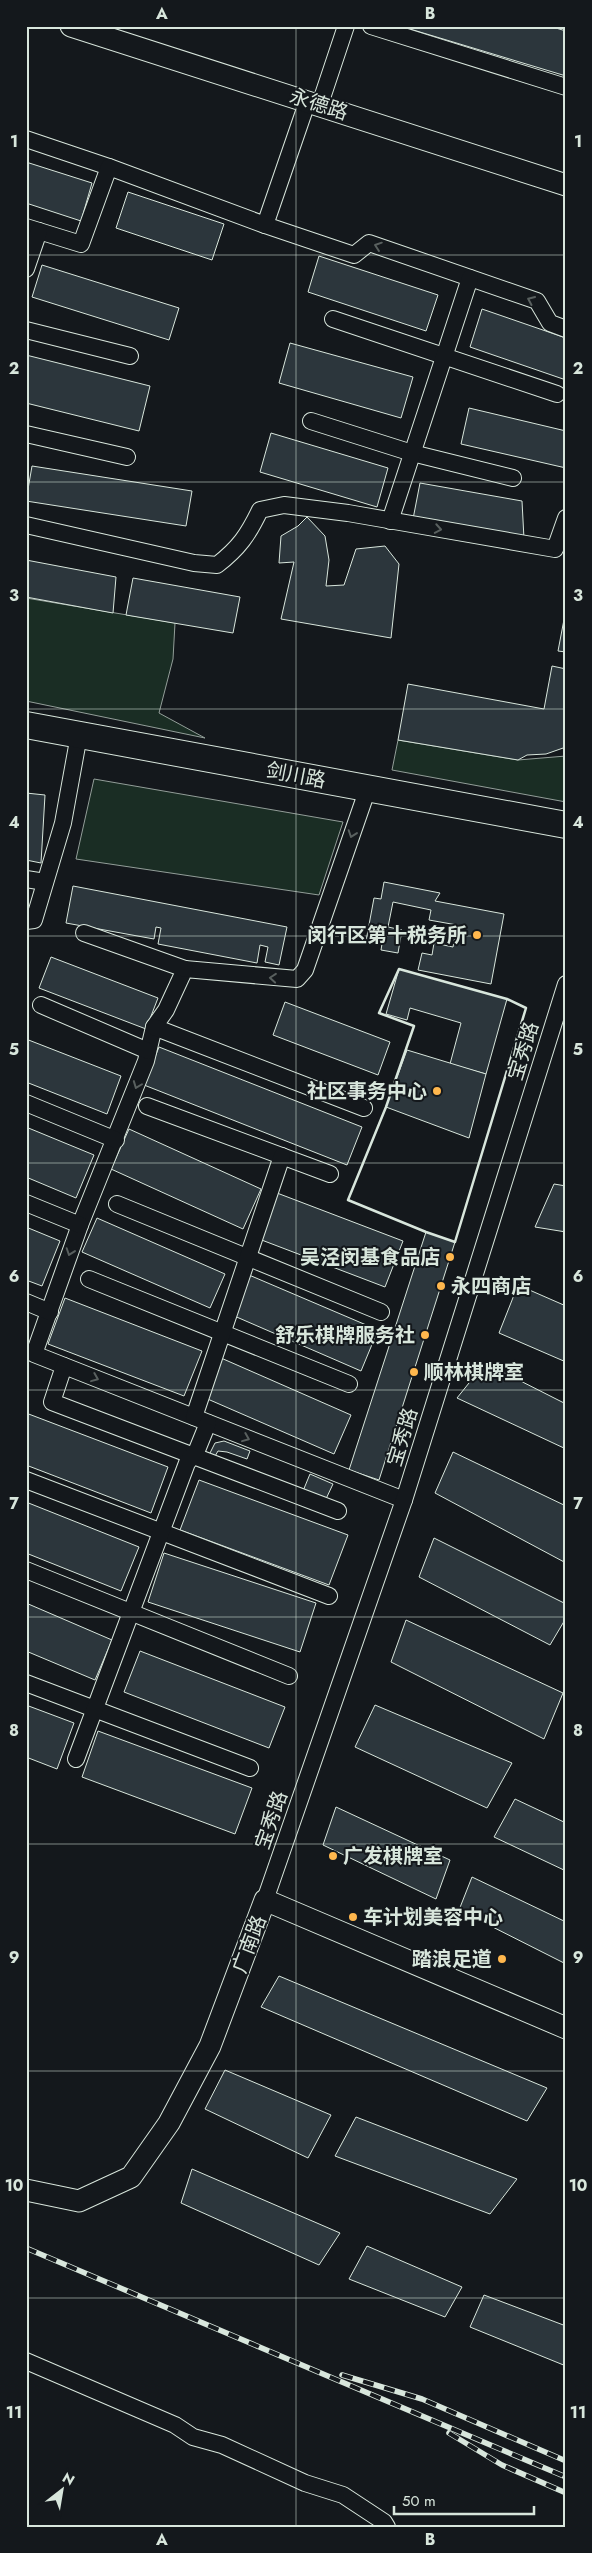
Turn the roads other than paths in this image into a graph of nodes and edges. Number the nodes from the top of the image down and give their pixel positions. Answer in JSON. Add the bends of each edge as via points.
{"nodes":[{"id":1,"x":71,"y":26,"type":"edge"},
{"id":2,"x":346,"y":26,"type":"edge"},
{"id":3,"x":371,"y":26,"type":"edge"},
{"id":4,"x":566,"y":87,"type":"edge"},
{"id":5,"x":314,"y":102,"type":"junction"},
{"id":6,"x":26,"y":139,"type":"edge"},
{"id":7,"x":109,"y":167,"type":"junction"},
{"id":8,"x":566,"y":185,"type":"edge"},
{"id":9,"x":265,"y":225,"type":"junction"},
{"id":10,"x":33,"y":229,"type":"edge"},
{"id":11,"x":26,"y":269,"type":"edge"},
{"id":12,"x":470,"y":278,"type":"junction"},
{"id":13,"x":333,"y":319,"type":"dead end"},
{"id":14,"x":566,"y":329,"type":"edge"},
{"id":15,"x":26,"y":330,"type":"edge"},
{"id":16,"x":445,"y":355,"type":"junction"},
{"id":17,"x":130,"y":356,"type":"dead end"},
{"id":18,"x":557,"y":394,"type":"dead end"},
{"id":19,"x":311,"y":421,"type":"dead end"},
{"id":20,"x":26,"y":434,"type":"edge"},
{"id":21,"x":412,"y":453,"type":"junction"},
{"id":22,"x":127,"y":457,"type":"dead end"},
{"id":23,"x":513,"y":478,"type":"dead end"},
{"id":24,"x":566,"y":518,"type":"edge"},
{"id":25,"x":390,"y":521,"type":"junction"},
{"id":26,"x":26,"y":525,"type":"edge"},
{"id":27,"x":26,"y":725,"type":"edge"},
{"id":28,"x":79,"y":735,"type":"junction"},
{"id":29,"x":368,"y":788,"type":"junction"},
{"id":30,"x":566,"y":825,"type":"edge"},
{"id":31,"x":26,"y":879,"type":"edge"},
{"id":32,"x":46,"y":882,"type":"junction"},
{"id":33,"x":26,"y":922,"type":"edge"},
{"id":34,"x":84,"y":933,"type":"dead end"},
{"id":35,"x":185,"y":969,"type":"junction"},
{"id":36,"x":566,"y":984,"type":"edge"},
{"id":37,"x":41,"y":1005,"type":"dead end"},
{"id":38,"x":154,"y":1027,"type":"junction"},
{"id":39,"x":148,"y":1051,"type":"junction"},
{"id":40,"x":26,"y":1103,"type":"edge"},
{"id":41,"x":147,"y":1106,"type":"dead end"},
{"id":42,"x":364,"y":1108,"type":"dead end"},
{"id":43,"x":116,"y":1140,"type":"junction"},
{"id":44,"x":282,"y":1156,"type":"junction"},
{"id":45,"x":330,"y":1174,"type":"dead end"},
{"id":46,"x":26,"y":1203,"type":"edge"},
{"id":47,"x":117,"y":1204,"type":"dead end"},
{"id":48,"x":80,"y":1225,"type":"junction"},
{"id":49,"x":249,"y":1258,"type":"junction"},
{"id":50,"x":89,"y":1279,"type":"dead end"},
{"id":51,"x":26,"y":1302,"type":"edge"},
{"id":52,"x":50,"y":1312,"type":"junction"},
{"id":53,"x":381,"y":1312,"type":"dead end"},
{"id":54,"x":222,"y":1334,"type":"junction"},
{"id":55,"x":64,"y":1366,"type":"junction"},
{"id":56,"x":348,"y":1384,"type":"dead end"},
{"id":57,"x":201,"y":1420,"type":"junction"},
{"id":58,"x":193,"y":1456,"type":"junction"},
{"id":59,"x":26,"y":1480,"type":"edge"},
{"id":60,"x":404,"y":1500,"type":"junction"},
{"id":61,"x":338,"y":1511,"type":"dead end"},
{"id":62,"x":162,"y":1532,"type":"junction"},
{"id":63,"x":26,"y":1570,"type":"edge"},
{"id":64,"x":329,"y":1596,"type":"dead end"},
{"id":65,"x":131,"y":1613,"type":"junction"},
{"id":66,"x":289,"y":1676,"type":"dead end"},
{"id":67,"x":26,"y":1683,"type":"edge"},
{"id":68,"x":95,"y":1709,"type":"junction"},
{"id":69,"x":76,"y":1759,"type":"dead end"},
{"id":70,"x":250,"y":1768,"type":"dead end"},
{"id":71,"x":265,"y":1900,"type":"junction"},
{"id":72,"x":566,"y":2028,"type":"edge"},
{"id":73,"x":26,"y":2190,"type":"edge"},
{"id":74,"x":26,"y":2360,"type":"edge"},
{"id":75,"x":386,"y":2527,"type":"edge"}],
"edges":[{"from":1,"to":5,"type":"street","name":"永德路"},
{"from":2,"to":5,"type":"street"},
{"from":3,"to":4,"type":"street"},
{"from":5,"to":8,"type":"street","name":"永德路"},
{"from":5,"to":9,"type":"street"},
{"from":6,"to":7,"type":"street"},
{"from":7,"to":9,"type":"street"},
{"from":7,"to":10,"type":"street","via":[[81,244]]},
{"from":12,"to":9,"type":"street","one_way":true,"via":[[369,243],[354,254]]},
{"from":10,"to":11,"type":"street"},
{"from":14,"to":12,"type":"street","one_way":true,"via":[[550,323],[537,301]]},
{"from":12,"to":16,"type":"street"},
{"from":13,"to":16,"type":"street"},
{"from":15,"to":17,"type":"street"},
{"from":16,"to":18,"type":"street"},
{"from":16,"to":21,"type":"street"},
{"from":19,"to":21,"type":"street"},
{"from":20,"to":22,"type":"street"},
{"from":21,"to":23,"type":"street"},
{"from":21,"to":25,"type":"street"},
{"from":25,"to":24,"type":"street","one_way":true,"via":[[555,549]]},
{"from":25,"to":26,"type":"street","via":[[348,512],[284,505],[260,510],[249,533],[235,551],[216,565],[194,563]]},
{"from":27,"to":28,"type":"main road","name":"剑川路"},
{"from":28,"to":29,"type":"main road","name":"剑川路"},
{"from":28,"to":32,"type":"street","via":[[63,823]]},
{"from":29,"to":30,"type":"main road","name":"剑川路"},
{"from":29,"to":35,"type":"street","one_way":true,"via":[[306,970],[297,979]]},
{"from":31,"to":32,"type":"street"},
{"from":32,"to":33,"type":"street","via":[[34,920]]},
{"from":34,"to":35,"type":"street"},
{"from":35,"to":38,"type":"street","via":[[166,1010]]},
{"from":36,"to":60,"type":"street","name":"宝秀路"},
{"from":37,"to":39,"type":"street"},
{"from":38,"to":39,"type":"street"},
{"from":38,"to":42,"type":"street"},
{"from":39,"to":43,"type":"street","one_way":true},
{"from":40,"to":43,"type":"street"},
{"from":41,"to":44,"type":"street"},
{"from":43,"to":48,"type":"street"},
{"from":44,"to":45,"type":"street"},
{"from":44,"to":49,"type":"street"},
{"from":46,"to":48,"type":"street"},
{"from":47,"to":49,"type":"street"},
{"from":48,"to":52,"type":"street","one_way":true},
{"from":49,"to":53,"type":"street"},
{"from":49,"to":54,"type":"street"},
{"from":50,"to":54,"type":"street"},
{"from":51,"to":52,"type":"street"},
{"from":52,"to":55,"type":"street","via":[[34,1354]]},
{"from":54,"to":56,"type":"street"},
{"from":54,"to":57,"type":"street"},
{"from":55,"to":57,"type":"street","one_way":true},
{"from":55,"to":58,"type":"street","via":[[52,1402]]},
{"from":57,"to":58,"type":"street","via":[[197,1450]]},
{"from":57,"to":60,"type":"street","one_way":true},
{"from":58,"to":61,"type":"street"},
{"from":58,"to":62,"type":"street","via":[[187,1463]]},
{"from":59,"to":62,"type":"street"},
{"from":60,"to":71,"type":"street","name":"宝秀路"},
{"from":62,"to":64,"type":"street"},
{"from":62,"to":65,"type":"street"},
{"from":63,"to":65,"type":"street"},
{"from":65,"to":66,"type":"street"},
{"from":65,"to":68,"type":"street"},
{"from":67,"to":68,"type":"street"},
{"from":68,"to":69,"type":"street"},
{"from":68,"to":70,"type":"street"},
{"from":71,"to":72,"type":"street","name":"广南路"},
{"from":71,"to":73,"type":"street","name":"广南路","via":[[210,2046],[169,2124],[131,2177],[79,2201]]},
{"from":74,"to":75,"type":"street","via":[[175,2425],[193,2437],[222,2445],[305,2483],[343,2495],[384,2522]]}]}
